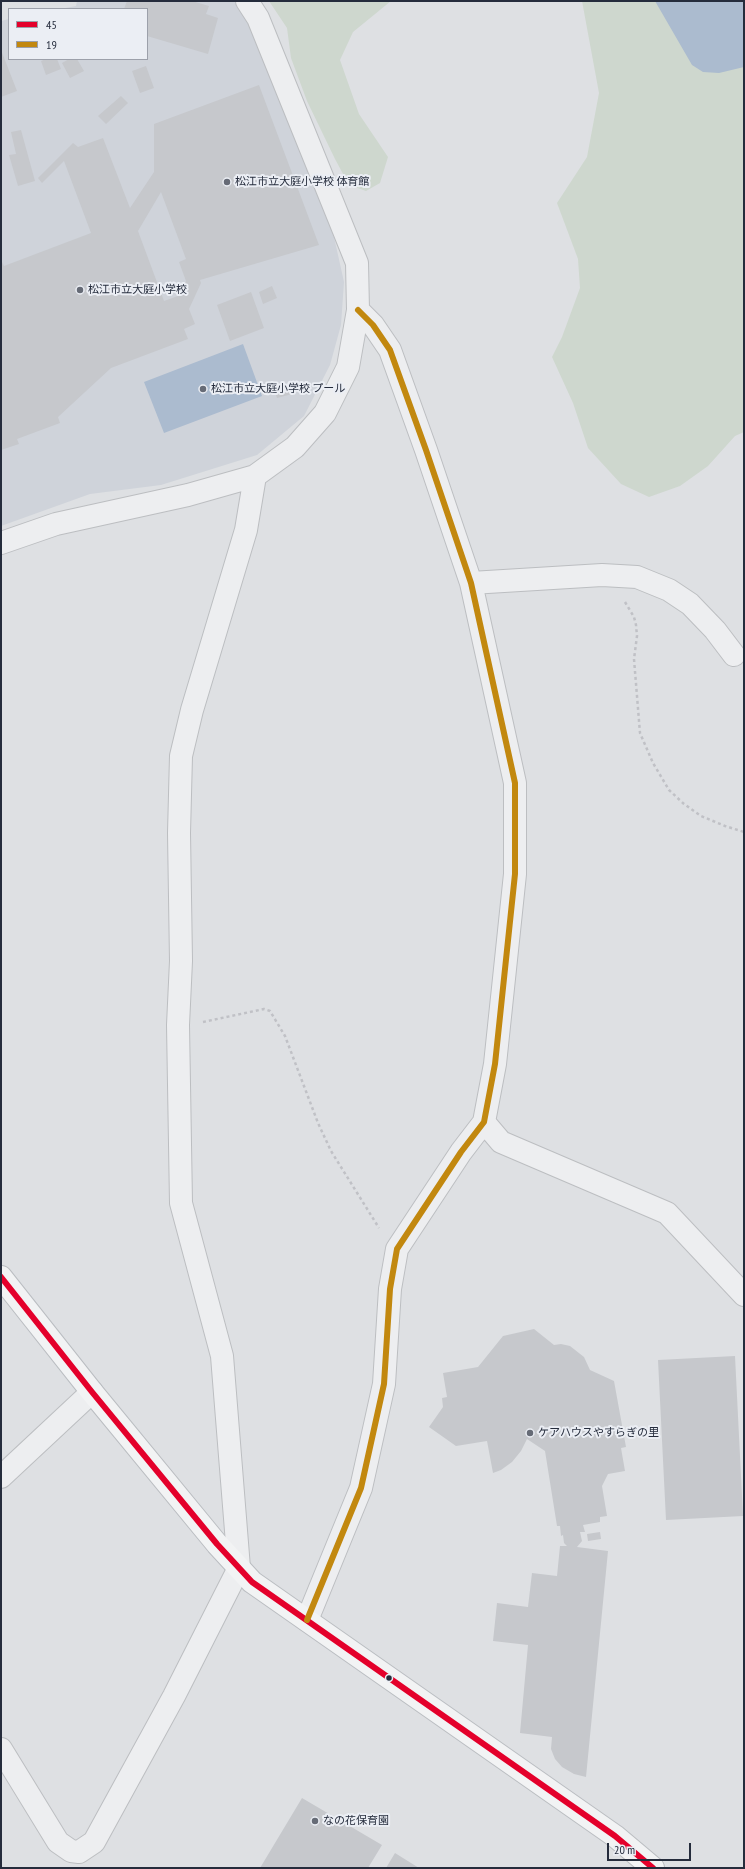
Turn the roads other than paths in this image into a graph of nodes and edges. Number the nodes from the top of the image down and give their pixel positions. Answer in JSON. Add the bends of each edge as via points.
{"nodes":[{"id":1,"x":247,"y":1,"type":"edge"},
{"id":2,"x":358,"y":310,"type":"junction"},
{"id":3,"x":255,"y":476,"type":"junction"},
{"id":4,"x":1,"y":543,"type":"edge"},
{"id":5,"x":471,"y":582,"type":"junction"},
{"id":6,"x":734,"y":654,"type":"dead end"},
{"id":7,"x":484,"y":1122,"type":"junction"},
{"id":8,"x":1,"y":1277,"type":"edge"},
{"id":9,"x":744,"y":1294,"type":"edge"},
{"id":10,"x":92,"y":1392,"type":"junction"},
{"id":11,"x":1,"y":1476,"type":"edge"},
{"id":12,"x":239,"y":1568,"type":"junction"},
{"id":13,"x":307,"y":1620,"type":"junction"},
{"id":14,"x":1,"y":1749,"type":"edge"},
{"id":15,"x":654,"y":1868,"type":"edge"}],
"edges":[{"from":1,"to":2,"type":"street","via":[[258,18],[357,263]]},
{"from":2,"to":3,"type":"street","via":[[348,367],[325,413],[295,447]]},
{"from":2,"to":5,"type":"street","via":[[373,325],[390,350]]},
{"from":3,"to":4,"type":"street","via":[[188,495],[56,524]]},
{"from":3,"to":12,"type":"street","via":[[246,530],[192,710],[181,756],[179,833],[181,961],[178,1025],[181,1203],[222,1356]]},
{"from":5,"to":6,"type":"street","via":[[602,575],[637,577],[669,590],[690,604]]},
{"from":5,"to":7,"type":"street","via":[[515,783],[514,874],[495,1064]]},
{"from":7,"to":9,"type":"street","via":[[501,1142],[667,1213]]},
{"from":7,"to":13,"type":"street","via":[[461,1152],[397,1250],[390,1289],[384,1384],[361,1488]]},
{"from":8,"to":10,"type":"main road"},
{"from":10,"to":11,"type":"street"},
{"from":10,"to":12,"type":"main road"},
{"from":12,"to":13,"type":"main road","via":[[252,1582]]},
{"from":12,"to":14,"type":"street","via":[[174,1696],[94,1842],[78,1852],[71,1851],[58,1842]]},
{"from":13,"to":15,"type":"main road","via":[[615,1836]]}]}
